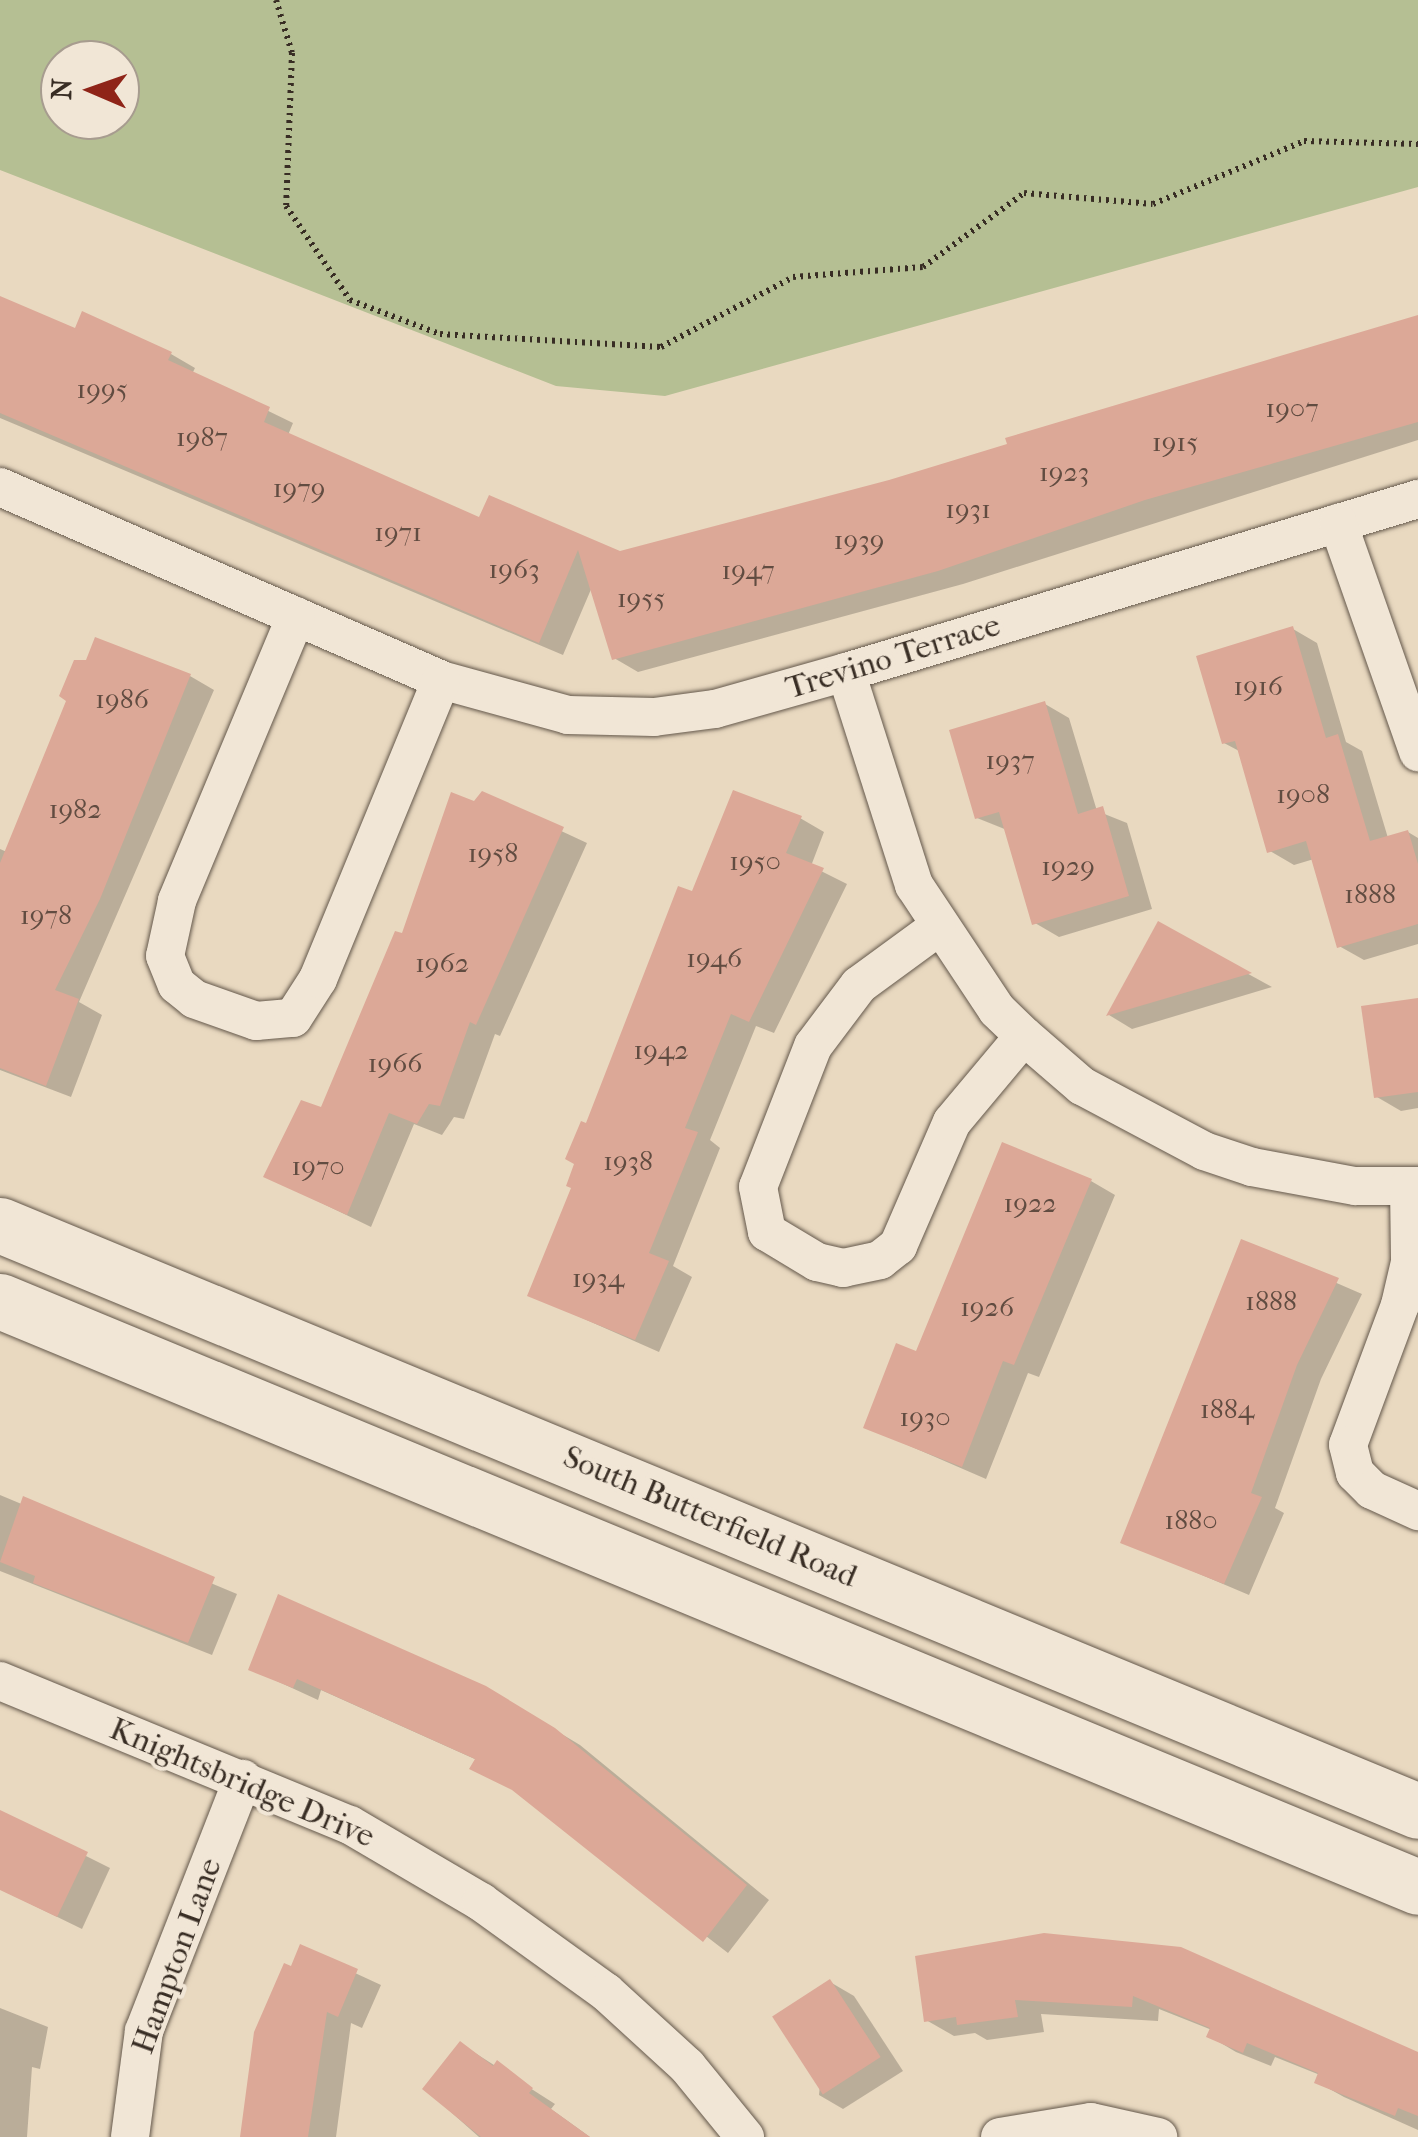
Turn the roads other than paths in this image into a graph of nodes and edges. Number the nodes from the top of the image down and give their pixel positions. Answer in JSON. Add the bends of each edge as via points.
{"nodes":[{"id":1,"x":0,"y":488,"type":"edge"},
{"id":2,"x":1418,"y":499,"type":"edge"},
{"id":3,"x":1338,"y":523,"type":"junction"},
{"id":4,"x":296,"y":616,"type":"junction"},
{"id":5,"x":846,"y":672,"type":"junction"},
{"id":6,"x":441,"y":680,"type":"junction"},
{"id":7,"x":1418,"y":752,"type":"edge"},
{"id":8,"x":937,"y":928,"type":"junction"},
{"id":9,"x":1024,"y":1036,"type":"junction"},
{"id":10,"x":1413,"y":1186,"type":"edge"},
{"id":11,"x":0,"y":1225,"type":"edge"},
{"id":12,"x":0,"y":1301,"type":"edge"},
{"id":13,"x":1418,"y":1511,"type":"edge"},
{"id":14,"x":0,"y":1681,"type":"edge"},
{"id":15,"x":243,"y":1780,"type":"junction"},
{"id":16,"x":1418,"y":1811,"type":"edge"},
{"id":17,"x":1418,"y":1887,"type":"edge"},
{"id":18,"x":130,"y":2137,"type":"edge"},
{"id":19,"x":745,"y":2137,"type":"edge"},
{"id":20,"x":1000,"y":2137,"type":"edge"},
{"id":21,"x":1158,"y":2137,"type":"edge"}],
"edges":[{"from":1,"to":4,"type":"street","name":"Trevino Terrace"},
{"from":2,"to":3,"type":"street","name":"Trevino Terrace"},
{"from":3,"to":5,"type":"street","name":"Trevino Terrace"},
{"from":3,"to":7,"type":"street"},
{"from":4,"to":6,"type":"street","name":"Trevino Terrace"},
{"from":4,"to":6,"type":"street","via":[[177,901],[165,956],[177,985],[194,999],[256,1021],[293,1018],[318,979]]},
{"from":5,"to":6,"type":"street","name":"Trevino Terrace","via":[[716,709],[654,718],[568,714]]},
{"from":5,"to":8,"type":"street","via":[[914,885]]},
{"from":8,"to":9,"type":"street"},
{"from":8,"to":9,"type":"street","via":[[858,985],[813,1046],[758,1186],[767,1232],[817,1262],[843,1268],[880,1260],[898,1246],[952,1122]]},
{"from":9,"to":10,"type":"street","via":[[1082,1086],[1204,1151],[1252,1168],[1355,1186]]},
{"from":10,"to":13,"type":"street","via":[[1410,1262],[1400,1304],[1348,1445],[1356,1474],[1372,1490]]},
{"from":11,"to":16,"type":"main road","name":"South Butterfield Road"},
{"from":12,"to":17,"type":"main road"},
{"from":14,"to":15,"type":"street","name":"Knightsbridge Drive"},
{"from":15,"to":18,"type":"street","name":"Hampton Lane","via":[[144,2031]]},
{"from":15,"to":19,"type":"street","name":"Knightsbridge Drive","via":[[350,1825],[482,1902],[606,1992],[687,2066]]},
{"from":20,"to":21,"type":"street","via":[[1092,2122]]}]}
